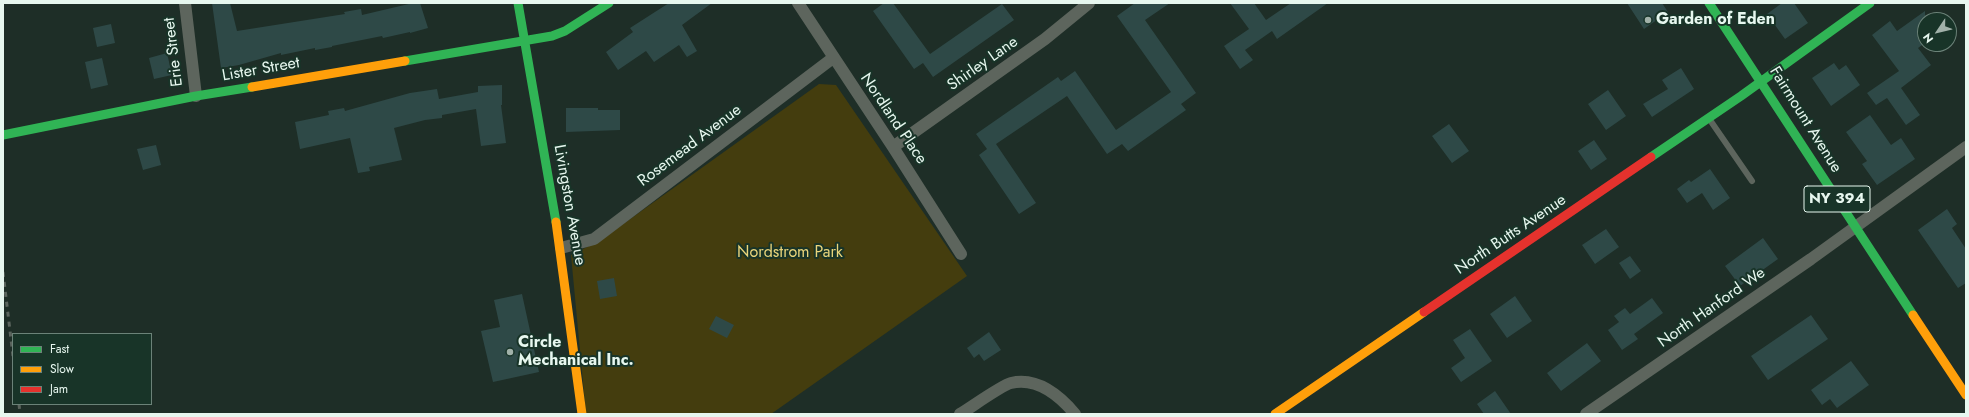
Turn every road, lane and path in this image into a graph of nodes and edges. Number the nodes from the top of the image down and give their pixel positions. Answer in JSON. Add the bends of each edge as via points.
{"nodes":[{"id":1,"x":185,"y":3,"type":"edge"},
{"id":2,"x":518,"y":3,"type":"edge"},
{"id":3,"x":609,"y":3,"type":"edge"},
{"id":4,"x":798,"y":3,"type":"edge"},
{"id":5,"x":1089,"y":3,"type":"edge"},
{"id":6,"x":1709,"y":3,"type":"edge"},
{"id":7,"x":1870,"y":3,"type":"edge"},
{"id":8,"x":525,"y":41,"type":"junction"},
{"id":9,"x":833,"y":58,"type":"junction"},
{"id":10,"x":1762,"y":80,"type":"junction"},
{"id":11,"x":196,"y":96,"type":"junction"},
{"id":12,"x":1709,"y":118,"type":"junction"},
{"id":13,"x":3,"y":136,"type":"edge"},
{"id":14,"x":893,"y":147,"type":"junction"},
{"id":15,"x":1966,"y":147,"type":"edge"},
{"id":16,"x":1752,"y":181,"type":"dead end"},
{"id":17,"x":1855,"y":227,"type":"junction"},
{"id":18,"x":561,"y":248,"type":"junction"},
{"id":19,"x":961,"y":254,"type":"dead end"},
{"id":20,"x":1966,"y":395,"type":"edge"},
{"id":21,"x":582,"y":414,"type":"edge"},
{"id":22,"x":960,"y":414,"type":"edge"},
{"id":23,"x":1075,"y":414,"type":"edge"},
{"id":24,"x":1275,"y":414,"type":"edge"},
{"id":25,"x":1586,"y":414,"type":"edge"}],
"edges":[{"from":1,"to":11,"type":"street","name":"Erie Street"},
{"from":2,"to":8,"type":"street","name":"Livingston Avenue"},
{"from":3,"to":8,"type":"street","name":"Lister Street","via":[[565,31]]},
{"from":4,"to":9,"type":"street","name":"Nordland Place"},
{"from":5,"to":14,"type":"street","name":"Shirley Lane","via":[[1045,39]]},
{"from":6,"to":10,"type":"street","name":"Fairmount Avenue","number":"NY 394"},
{"from":7,"to":10,"type":"street","name":"North Butts Avenue"},
{"from":8,"to":11,"type":"street","name":"Lister Street"},
{"from":8,"to":18,"type":"street","name":"Livingston Avenue"},
{"from":9,"to":14,"type":"street","name":"Nordland Place"},
{"from":9,"to":18,"type":"street","name":"Rosemead Avenue","via":[[594,239]]},
{"from":10,"to":12,"type":"street","name":"North Butts Avenue"},
{"from":10,"to":17,"type":"street","name":"Fairmount Avenue","number":"NY 394"},
{"from":11,"to":13,"type":"street","name":"Lister Street"},
{"from":12,"to":16,"type":"lane"},
{"from":12,"to":24,"type":"street","name":"North Butts Avenue"},
{"from":14,"to":19,"type":"street","name":"Nordland Place"},
{"from":15,"to":17,"type":"street","name":"North Hanford We"},
{"from":17,"to":20,"type":"street","name":"Fairmount Avenue","number":"NY 394"},
{"from":17,"to":25,"type":"street","name":"North Hanford We"},
{"from":18,"to":21,"type":"street","name":"Livingston Avenue"},
{"from":22,"to":23,"type":"street","via":[[1010,383],[1043,386]]}]}
